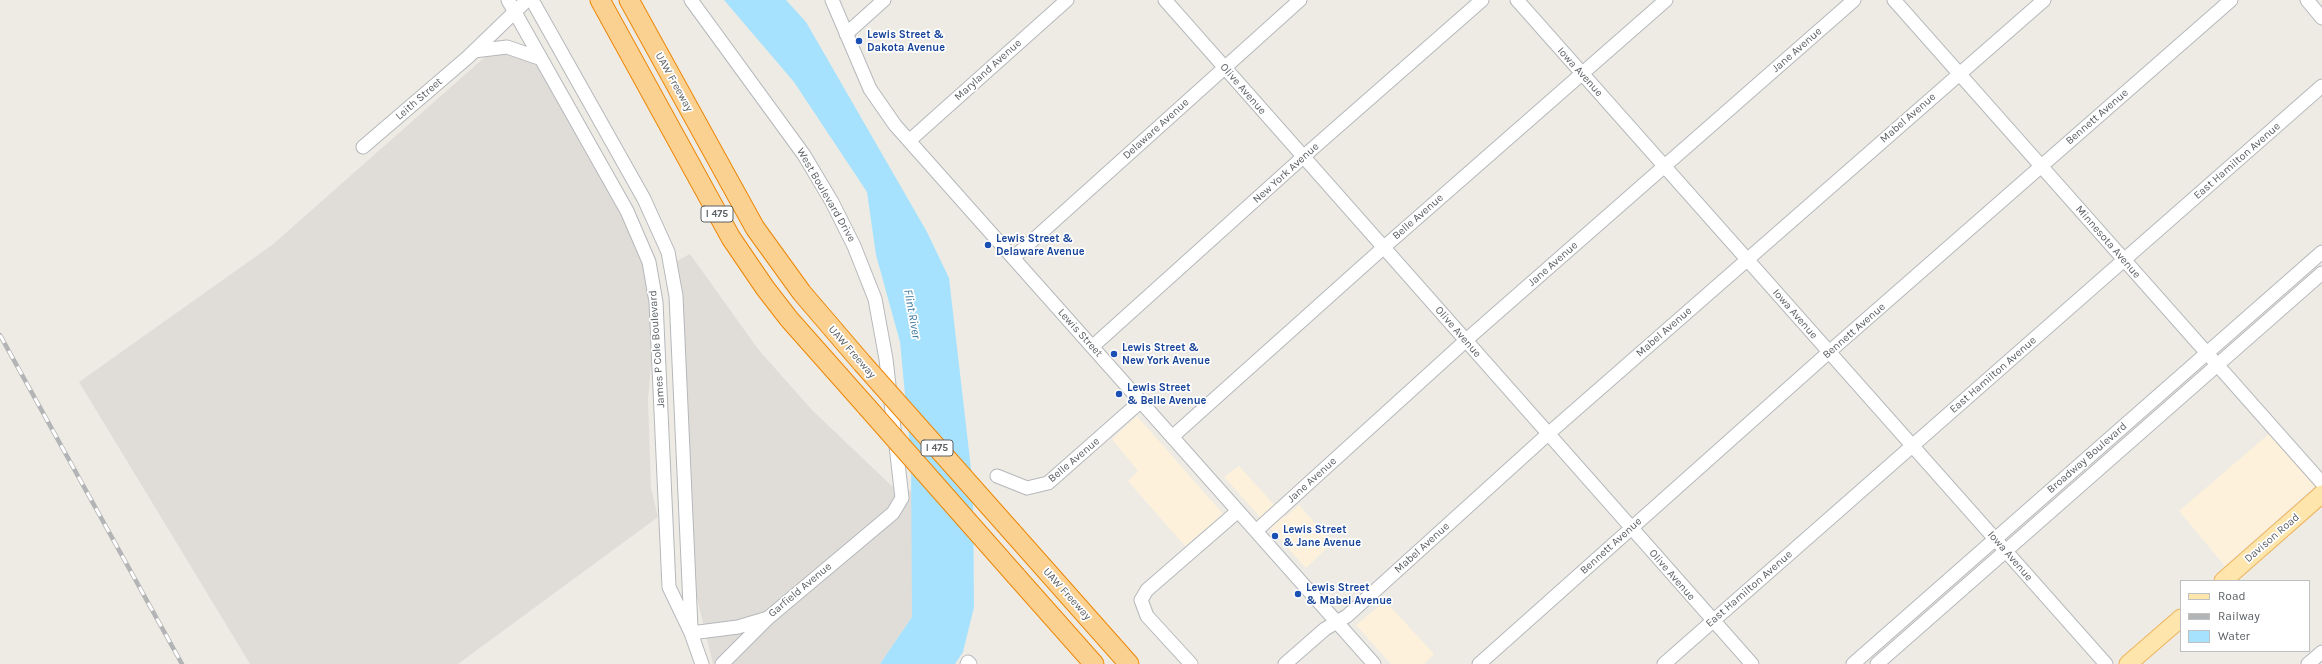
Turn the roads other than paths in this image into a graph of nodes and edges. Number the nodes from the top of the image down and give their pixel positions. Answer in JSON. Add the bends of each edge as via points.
{"nodes":[{"id":1,"x":508,"y":0,"type":"edge"},
{"id":2,"x":527,"y":0,"type":"edge"},
{"id":3,"x":532,"y":0,"type":"edge"},
{"id":4,"x":600,"y":0,"type":"edge"},
{"id":5,"x":629,"y":0,"type":"edge"},
{"id":6,"x":691,"y":0,"type":"edge"},
{"id":7,"x":832,"y":0,"type":"edge"},
{"id":8,"x":884,"y":0,"type":"edge"},
{"id":9,"x":1067,"y":0,"type":"edge"},
{"id":10,"x":1164,"y":0,"type":"edge"},
{"id":11,"x":1300,"y":0,"type":"edge"},
{"id":12,"x":1482,"y":0,"type":"edge"},
{"id":13,"x":1517,"y":0,"type":"edge"},
{"id":14,"x":1666,"y":0,"type":"edge"},
{"id":15,"x":1854,"y":0,"type":"edge"},
{"id":16,"x":1894,"y":0,"type":"edge"},
{"id":17,"x":2044,"y":0,"type":"edge"},
{"id":18,"x":2230,"y":0,"type":"edge"},
{"id":19,"x":2307,"y":0,"type":"edge"},
{"id":20,"x":514,"y":13,"type":"junction"},
{"id":21,"x":2322,"y":18,"type":"edge"},
{"id":22,"x":846,"y":34,"type":"junction"},
{"id":23,"x":474,"y":51,"type":"junction"},
{"id":24,"x":539,"y":58,"type":"junction"},
{"id":25,"x":1224,"y":68,"type":"junction"},
{"id":26,"x":1582,"y":74,"type":"junction"},
{"id":27,"x":1959,"y":74,"type":"junction"},
{"id":28,"x":2322,"y":86,"type":"edge"},
{"id":29,"x":909,"y":141,"type":"junction"},
{"id":30,"x":363,"y":147,"type":"dead end"},
{"id":31,"x":1303,"y":157,"type":"junction"},
{"id":32,"x":1665,"y":166,"type":"junction"},
{"id":33,"x":2041,"y":166,"type":"junction"},
{"id":34,"x":1383,"y":248,"type":"junction"},
{"id":35,"x":2322,"y":252,"type":"edge"},
{"id":36,"x":1013,"y":258,"type":"junction"},
{"id":37,"x":1747,"y":258,"type":"junction"},
{"id":38,"x":2124,"y":261,"type":"junction"},
{"id":39,"x":2322,"y":274,"type":"edge"},
{"id":40,"x":1465,"y":341,"type":"junction"},
{"id":41,"x":1092,"y":347,"type":"junction"},
{"id":42,"x":1829,"y":352,"type":"junction"},
{"id":43,"x":2207,"y":353,"type":"junction"},
{"id":44,"x":2218,"y":365,"type":"junction"},
{"id":45,"x":1141,"y":401,"type":"junction"},
{"id":46,"x":1548,"y":434,"type":"junction"},
{"id":47,"x":1172,"y":437,"type":"junction"},
{"id":48,"x":1912,"y":446,"type":"junction"},
{"id":49,"x":997,"y":476,"type":"dead end"},
{"id":50,"x":2322,"y":483,"type":"edge"},
{"id":51,"x":2322,"y":494,"type":"edge"},
{"id":52,"x":1238,"y":511,"type":"junction"},
{"id":53,"x":893,"y":513,"type":"joint"},
{"id":54,"x":1630,"y":528,"type":"junction"},
{"id":55,"x":1256,"y":531,"type":"junction"},
{"id":56,"x":1995,"y":539,"type":"junction"},
{"id":57,"x":2006,"y":551,"type":"junction"},
{"id":58,"x":2224,"y":580,"type":"edge"},
{"id":59,"x":1032,"y":595,"type":"junction"},
{"id":60,"x":768,"y":618,"type":"junction"},
{"id":61,"x":2180,"y":619,"type":"edge"},
{"id":62,"x":1712,"y":621,"type":"junction"},
{"id":63,"x":1337,"y":622,"type":"junction"},
{"id":64,"x":1894,"y":628,"type":"junction"},
{"id":65,"x":691,"y":633,"type":"junction"},
{"id":66,"x":1905,"y":640,"type":"junction"},
{"id":67,"x":2322,"y":652,"type":"edge"},
{"id":68,"x":702,"y":664,"type":"edge"},
{"id":69,"x":722,"y":664,"type":"edge"},
{"id":70,"x":1084,"y":664,"type":"edge"},
{"id":71,"x":1094,"y":664,"type":"edge"},
{"id":72,"x":1130,"y":664,"type":"edge"},
{"id":73,"x":1191,"y":664,"type":"edge"},
{"id":74,"x":1285,"y":664,"type":"edge"},
{"id":75,"x":1374,"y":664,"type":"edge"},
{"id":76,"x":1479,"y":664,"type":"edge"},
{"id":77,"x":1664,"y":664,"type":"edge"},
{"id":78,"x":1752,"y":664,"type":"edge"},
{"id":79,"x":1853,"y":664,"type":"edge"},
{"id":80,"x":1877,"y":664,"type":"edge"},
{"id":81,"x":2106,"y":664,"type":"edge"},
{"id":82,"x":2128,"y":664,"type":"edge"},
{"id":83,"x":2308,"y":664,"type":"edge"}],
"edges":[{"from":1,"to":20,"type":"street","name":"James P Cole Boulevard"},
{"from":2,"to":20,"type":"street","name":"Leith Street"},
{"from":3,"to":65,"type":"street","name":"James P Cole Boulevard","via":[[644,199],[668,252],[676,296]]},
{"from":4,"to":59,"type":"highway","number":"I 475","bridge":true,"via":[[735,244],[765,288],[789,319]]},
{"from":5,"to":72,"type":"highway","name":"UAW Freeway","number":"I 475","bridge":true,"via":[[759,234],[802,293]]},
{"from":6,"to":53,"type":"street","name":"West Boulevard Drive","via":[[804,154],[854,246],[874,299],[886,359],[902,498]]},
{"from":7,"to":22,"type":"street","name":"Lewis Street"},
{"from":8,"to":22,"type":"street"},
{"from":9,"to":29,"type":"street","name":"Maryland Avenue"},
{"from":10,"to":25,"type":"street","name":"Olive Avenue"},
{"from":11,"to":25,"type":"street","name":"Delaware Avenue"},
{"from":12,"to":31,"type":"street","name":"New York Avenue"},
{"from":13,"to":26,"type":"street","name":"Iowa Avenue"},
{"from":14,"to":26,"type":"street","name":"Belle Avenue"},
{"from":15,"to":32,"type":"street","name":"Jane Avenue"},
{"from":16,"to":27,"type":"street","name":"Minnesota Avenue"},
{"from":17,"to":27,"type":"street","name":"Mabel Avenue"},
{"from":18,"to":33,"type":"street","name":"Bennett Avenue"},
{"from":19,"to":21,"type":"street"},
{"from":20,"to":23,"type":"street","name":"Leith Street"},
{"from":20,"to":24,"type":"street","name":"James P Cole Boulevard"},
{"from":22,"to":29,"type":"street","name":"Lewis Street","via":[[870,89]]},
{"from":23,"to":24,"type":"street","via":[[507,47]]},
{"from":23,"to":30,"type":"street","name":"Leith Street"},
{"from":24,"to":65,"type":"street","name":"James P Cole Boulevard","via":[[627,211],[649,262],[657,309],[669,587]]},
{"from":25,"to":31,"type":"street","name":"Olive Avenue"},
{"from":25,"to":36,"type":"street","name":"Delaware Avenue"},
{"from":26,"to":32,"type":"street","name":"Iowa Avenue"},
{"from":26,"to":34,"type":"street","name":"Belle Avenue"},
{"from":27,"to":33,"type":"street","name":"Minnesota Avenue"},
{"from":27,"to":37,"type":"street","name":"Mabel Avenue"},
{"from":28,"to":38,"type":"street","name":"East Hamilton Avenue"},
{"from":29,"to":36,"type":"street","name":"Lewis Street"},
{"from":31,"to":34,"type":"street","name":"Olive Avenue"},
{"from":31,"to":41,"type":"street","name":"New York Avenue"},
{"from":32,"to":37,"type":"street","name":"Iowa Avenue"},
{"from":32,"to":40,"type":"street","name":"Jane Avenue"},
{"from":33,"to":38,"type":"street","name":"Minnesota Avenue"},
{"from":33,"to":42,"type":"street","name":"Bennett Avenue"},
{"from":34,"to":40,"type":"street","name":"Olive Avenue"},
{"from":34,"to":47,"type":"street","name":"Belle Avenue"},
{"from":35,"to":43,"type":"street","name":"Broadway Boulevard"},
{"from":36,"to":41,"type":"street","name":"Lewis Street"},
{"from":37,"to":42,"type":"street","name":"Iowa Avenue"},
{"from":37,"to":46,"type":"street","name":"Mabel Avenue"},
{"from":38,"to":43,"type":"street","name":"Minnesota Avenue"},
{"from":38,"to":48,"type":"street","name":"East Hamilton Avenue"},
{"from":39,"to":44,"type":"street","name":"Broadway Boulevard"},
{"from":40,"to":46,"type":"street","name":"Olive Avenue"},
{"from":40,"to":55,"type":"street","name":"Jane Avenue"},
{"from":41,"to":45,"type":"street","name":"Lewis Street"},
{"from":42,"to":48,"type":"street","name":"Iowa Avenue"},
{"from":42,"to":54,"type":"street","name":"Bennett Avenue"},
{"from":43,"to":44,"type":"street","name":"Minnesota Avenue"},
{"from":43,"to":56,"type":"street","name":"Broadway Boulevard"},
{"from":44,"to":50,"type":"street","name":"Minnesota Avenue"},
{"from":44,"to":57,"type":"street","name":"Broadway Boulevard"},
{"from":45,"to":47,"type":"street","name":"Lewis Street"},
{"from":45,"to":49,"type":"street","name":"Belle Avenue","via":[[1048,483],[1027,488]]},
{"from":46,"to":54,"type":"street","name":"Olive Avenue"},
{"from":46,"to":63,"type":"street","name":"Mabel Avenue","via":[[1347,616]]},
{"from":47,"to":52,"type":"street","name":"Lewis Street"},
{"from":48,"to":56,"type":"street","name":"Iowa Avenue"},
{"from":48,"to":62,"type":"street","name":"East Hamilton Avenue"},
{"from":51,"to":58,"type":"main road","name":"Davison Road"},
{"from":52,"to":55,"type":"street","name":"Lewis Street"},
{"from":52,"to":73,"type":"street","via":[[1147,590],[1141,600],[1147,616]]},
{"from":53,"to":60,"type":"street","name":"Garfield Avenue"},
{"from":54,"to":62,"type":"street","name":"Olive Avenue"},
{"from":54,"to":76,"type":"street","name":"Bennett Avenue"},
{"from":55,"to":63,"type":"street","name":"Lewis Street"},
{"from":56,"to":57,"type":"street","name":"Iowa Avenue"},
{"from":56,"to":64,"type":"street","name":"Broadway Boulevard"},
{"from":57,"to":66,"type":"street","name":"Broadway Boulevard"},
{"from":57,"to":81,"type":"street","name":"Iowa Avenue"},
{"from":59,"to":70,"type":"highway"},
{"from":59,"to":71,"type":"highway","number":"I 475"},
{"from":60,"to":65,"type":"street","name":"Garfield Avenue","via":[[738,627]]},
{"from":60,"to":69,"type":"street"},
{"from":61,"to":82,"type":"main road"},
{"from":62,"to":77,"type":"street","name":"East Hamilton Avenue"},
{"from":62,"to":78,"type":"street","name":"Olive Avenue"},
{"from":63,"to":74,"type":"street","name":"Mabel Avenue","via":[[1325,629]]},
{"from":63,"to":75,"type":"street","name":"Lewis Street"},
{"from":64,"to":66,"type":"street"},
{"from":64,"to":79,"type":"street","name":"Broadway Boulevard"},
{"from":65,"to":68,"type":"street","name":"James P Cole Boulevard"},
{"from":66,"to":80,"type":"street","name":"Broadway Boulevard"},
{"from":67,"to":83,"type":"street"}]}
